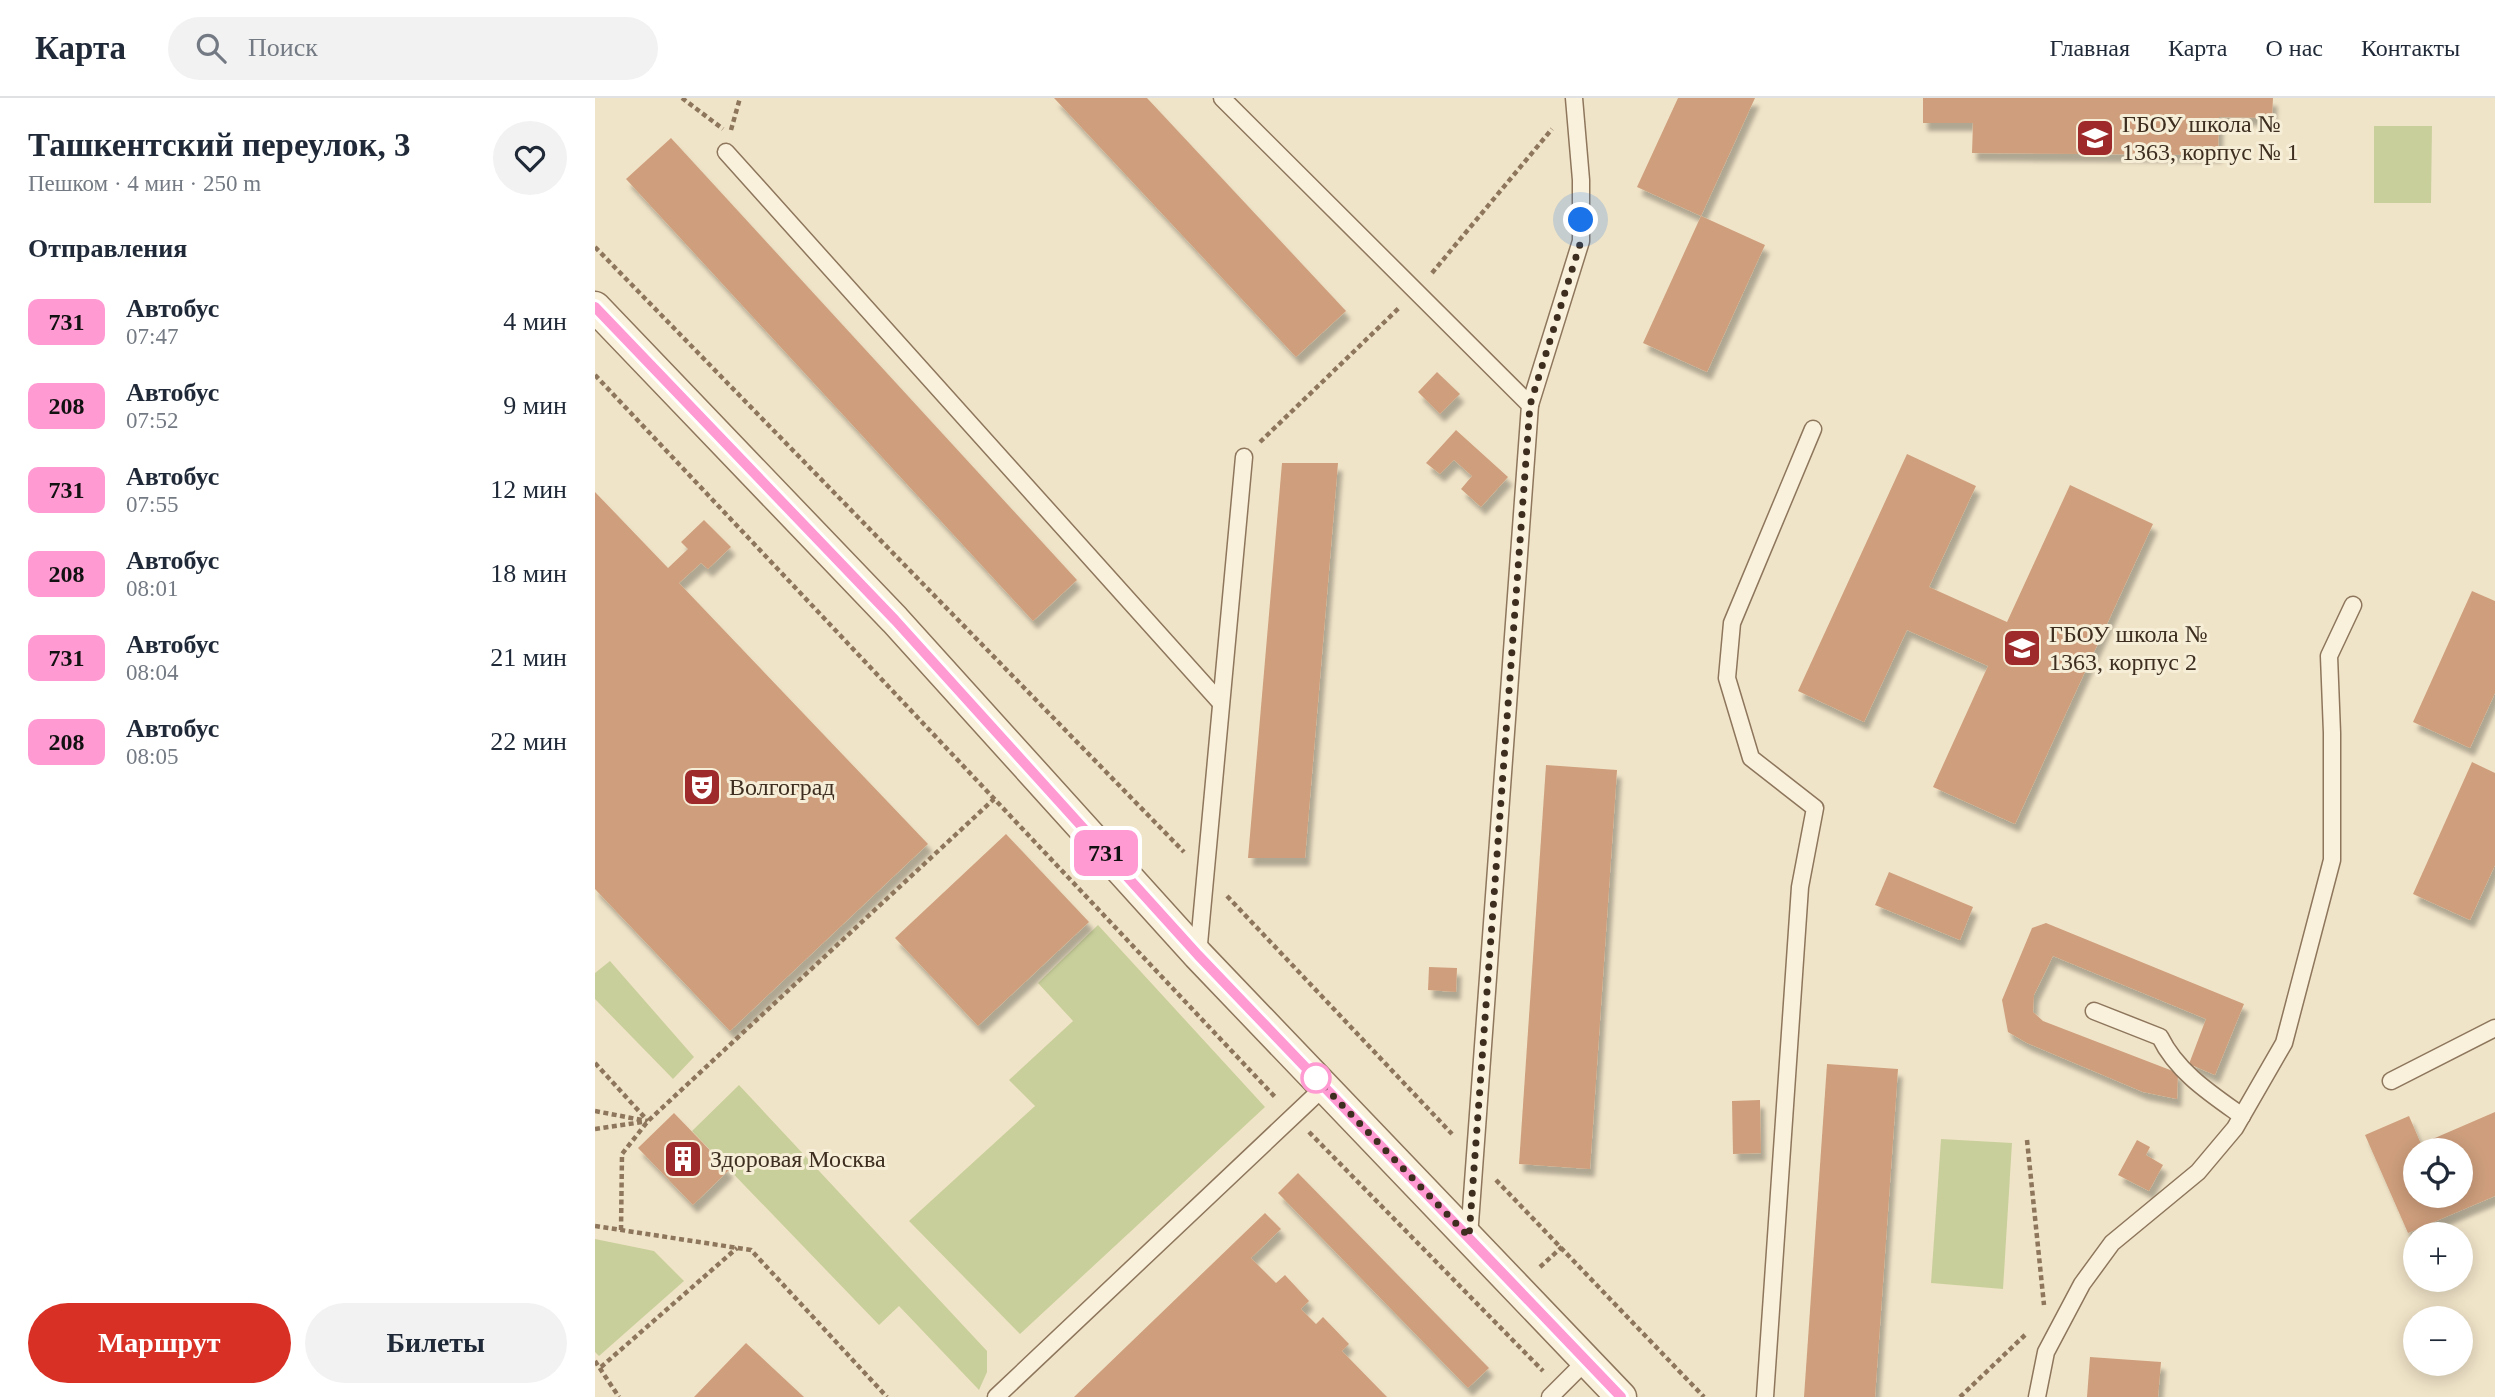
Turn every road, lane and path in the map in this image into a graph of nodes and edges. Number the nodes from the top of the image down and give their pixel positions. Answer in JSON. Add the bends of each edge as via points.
{"nodes":[{"id":1,"x":682,"y":98,"type":"edge"},
{"id":2,"x":740,"y":98,"type":"edge"},
{"id":3,"x":1222,"y":98,"type":"edge"},
{"id":4,"x":1574,"y":100,"type":"edge"},
{"id":5,"x":726,"y":152,"type":"dead end"},
{"id":6,"x":595,"y":247,"type":"edge"},
{"id":7,"x":1416,"y":292,"type":"junction"},
{"id":8,"x":595,"y":307,"type":"edge"},
{"id":9,"x":595,"y":375,"type":"edge"},
{"id":10,"x":1530,"y":405,"type":"junction"},
{"id":11,"x":1813,"y":429,"type":"dead end"},
{"id":12,"x":1244,"y":457,"type":"joint"},
{"id":13,"x":2353,"y":606,"type":"dead end"},
{"id":14,"x":1220,"y":702,"type":"junction"},
{"id":15,"x":994,"y":799,"type":"junction"},
{"id":16,"x":1204,"y":872,"type":"junction"},
{"id":17,"x":1198,"y":955,"type":"junction"},
{"id":18,"x":2094,"y":1011,"type":"dead end"},
{"id":19,"x":2495,"y":1028,"type":"edge"},
{"id":20,"x":595,"y":1063,"type":"edge"},
{"id":21,"x":2391,"y":1081,"type":"dead end"},
{"id":22,"x":1324,"y":1087,"type":"junction"},
{"id":23,"x":595,"y":1111,"type":"edge"},
{"id":24,"x":1294,"y":1116,"type":"junction"},
{"id":25,"x":2242,"y":1116,"type":"junction"},
{"id":26,"x":647,"y":1121,"type":"junction"},
{"id":27,"x":595,"y":1129,"type":"edge"},
{"id":28,"x":2027,"y":1140,"type":"dead end"},
{"id":29,"x":1475,"y":1158,"type":"junction"},
{"id":30,"x":595,"y":1226,"type":"edge"},
{"id":31,"x":621,"y":1230,"type":"junction"},
{"id":32,"x":1469,"y":1237,"type":"junction"},
{"id":33,"x":737,"y":1248,"type":"junction"},
{"id":34,"x":2026,"y":1334,"type":"dead end"},
{"id":35,"x":2046,"y":1352,"type":"junction"},
{"id":36,"x":595,"y":1361,"type":"edge"},
{"id":37,"x":1586,"y":1361,"type":"junction"},
{"id":38,"x":601,"y":1367,"type":"junction"},
{"id":39,"x":1555,"y":1393,"type":"edge"},
{"id":40,"x":619,"y":1397,"type":"edge"},
{"id":41,"x":887,"y":1397,"type":"edge"},
{"id":42,"x":996,"y":1397,"type":"edge"},
{"id":43,"x":1621,"y":1397,"type":"edge"},
{"id":44,"x":1704,"y":1397,"type":"edge"},
{"id":45,"x":1765,"y":1397,"type":"edge"},
{"id":46,"x":1960,"y":1397,"type":"edge"},
{"id":47,"x":2037,"y":1397,"type":"edge"}],
"edges":[{"from":1,"to":2,"type":"path","via":[[730,134]]},
{"from":3,"to":7,"type":"lane"},
{"from":4,"to":7,"type":"path"},
{"from":4,"to":10,"type":"lane","via":[[1581,241]]},
{"from":5,"to":14,"type":"lane"},
{"from":6,"to":16,"type":"path"},
{"from":7,"to":10,"type":"lane"},
{"from":7,"to":12,"type":"path"},
{"from":8,"to":17,"type":"street","via":[[895,620]]},
{"from":9,"to":15,"type":"path"},
{"from":10,"to":29,"type":"lane"},
{"from":11,"to":45,"type":"lane","via":[[1732,622],[1727,678],[1751,758],[1815,808],[1800,887]]},
{"from":12,"to":14,"type":"lane"},
{"from":13,"to":25,"type":"lane","via":[[2329,656],[2332,860],[2284,1043]]},
{"from":14,"to":16,"type":"lane"},
{"from":15,"to":24,"type":"path"},
{"from":15,"to":26,"type":"path"},
{"from":16,"to":17,"type":"lane"},
{"from":16,"to":29,"type":"path"},
{"from":17,"to":22,"type":"street"},
{"from":18,"to":25,"type":"lane","via":[[2160,1037],[2167,1053],[2199,1085]]},
{"from":19,"to":21,"type":"lane"},
{"from":20,"to":26,"type":"path"},
{"from":22,"to":24,"type":"lane"},
{"from":22,"to":32,"type":"street"},
{"from":23,"to":26,"type":"path"},
{"from":24,"to":39,"type":"path"},
{"from":24,"to":42,"type":"lane"},
{"from":25,"to":35,"type":"lane","via":[[2198,1172],[2112,1243],[2082,1284]]},
{"from":26,"to":27,"type":"path"},
{"from":26,"to":31,"type":"path","via":[[622,1154]]},
{"from":28,"to":35,"type":"path"},
{"from":29,"to":32,"type":"lane"},
{"from":29,"to":44,"type":"path"},
{"from":30,"to":31,"type":"path"},
{"from":31,"to":33,"type":"path"},
{"from":32,"to":37,"type":"street"},
{"from":33,"to":38,"type":"path"},
{"from":33,"to":41,"type":"path","via":[[751,1250]]},
{"from":34,"to":46,"type":"path"},
{"from":35,"to":47,"type":"lane"},
{"from":36,"to":38,"type":"path"},
{"from":37,"to":39,"type":"lane"},
{"from":37,"to":43,"type":"street"},
{"from":38,"to":40,"type":"path"}]}
